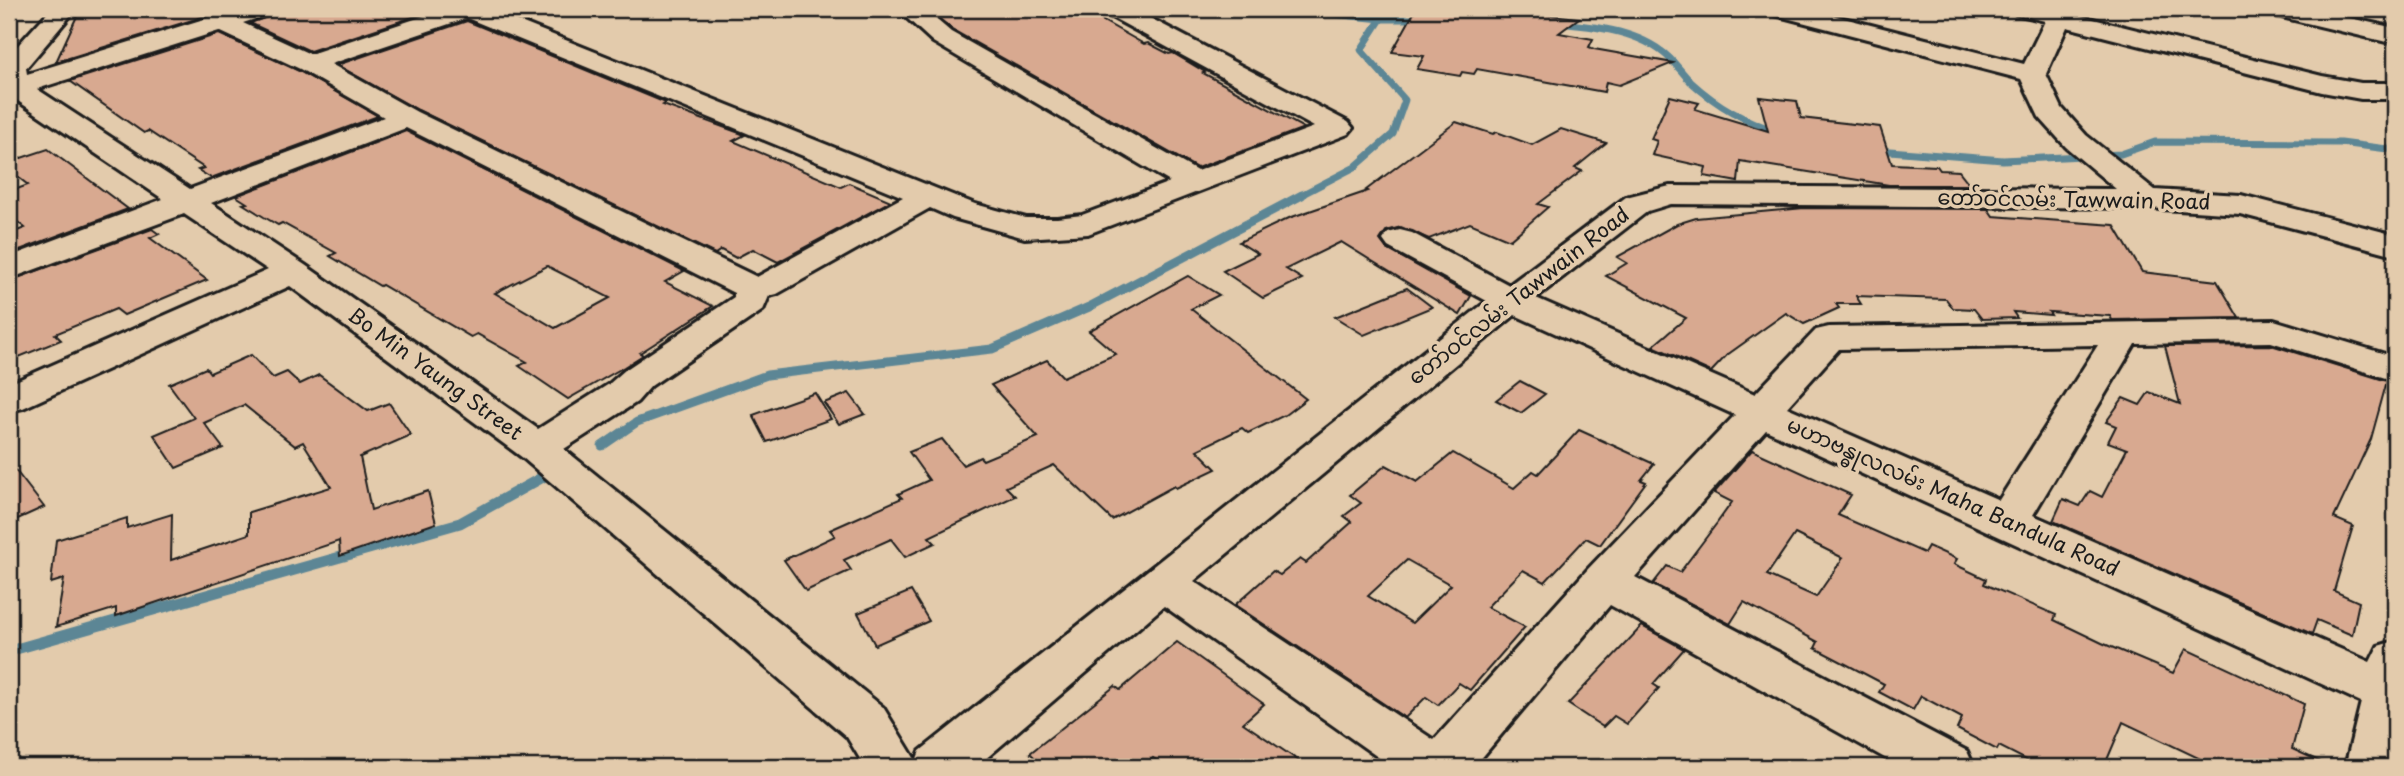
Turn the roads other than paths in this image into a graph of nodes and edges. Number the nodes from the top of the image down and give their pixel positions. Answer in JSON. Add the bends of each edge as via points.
{"nodes":[{"id":1,"x":64,"y":9,"type":"edge"},
{"id":2,"x":261,"y":9,"type":"edge"},
{"id":3,"x":468,"y":9,"type":"edge"},
{"id":4,"x":909,"y":9,"type":"edge"},
{"id":5,"x":1115,"y":9,"type":"edge"},
{"id":6,"x":1780,"y":9,"type":"edge"},
{"id":7,"x":2025,"y":9,"type":"edge"},
{"id":8,"x":2278,"y":9,"type":"edge"},
{"id":9,"x":2060,"y":13,"type":"edge"},
{"id":10,"x":221,"y":22,"type":"junction"},
{"id":11,"x":2395,"y":36,"type":"edge"},
{"id":12,"x":309,"y":63,"type":"junction"},
{"id":13,"x":2032,"y":74,"type":"junction"},
{"id":14,"x":13,"y":88,"type":"edge"},
{"id":15,"x":2395,"y":92,"type":"edge"},
{"id":16,"x":407,"y":118,"type":"junction"},
{"id":17,"x":1195,"y":183,"type":"junction"},
{"id":18,"x":929,"y":196,"type":"junction"},
{"id":19,"x":2147,"y":199,"type":"junction"},
{"id":20,"x":187,"y":200,"type":"junction"},
{"id":21,"x":1400,"y":240,"type":"dead end"},
{"id":22,"x":2395,"y":245,"type":"edge"},
{"id":23,"x":9,"y":269,"type":"edge"},
{"id":24,"x":293,"y":272,"type":"junction"},
{"id":25,"x":753,"y":289,"type":"junction"},
{"id":26,"x":1511,"y":300,"type":"junction"},
{"id":27,"x":2123,"y":334,"type":"junction"},
{"id":28,"x":2395,"y":369,"type":"edge"},
{"id":29,"x":9,"y":398,"type":"edge"},
{"id":30,"x":1761,"y":410,"type":"junction"},
{"id":31,"x":537,"y":448,"type":"junction"},
{"id":32,"x":2008,"y":521,"type":"junction"},
{"id":33,"x":1604,"y":581,"type":"junction"},
{"id":34,"x":1162,"y":582,"type":"junction"},
{"id":35,"x":2393,"y":682,"type":"edge"},
{"id":36,"x":1891,"y":754,"type":"edge"},
{"id":37,"x":892,"y":767,"type":"edge"},
{"id":38,"x":939,"y":767,"type":"edge"},
{"id":39,"x":1433,"y":767,"type":"edge"},
{"id":40,"x":1442,"y":767,"type":"edge"},
{"id":41,"x":1948,"y":767,"type":"edge"},
{"id":42,"x":2371,"y":767,"type":"edge"}],
"edges":[{"from":1,"to":14,"type":"street","via":[[12,67]]},
{"from":2,"to":10,"type":"street"},
{"from":3,"to":12,"type":"street"},
{"from":3,"to":18,"type":"street"},
{"from":4,"to":17,"type":"street","via":[[942,37]]},
{"from":5,"to":17,"type":"street","via":[[1338,128]]},
{"from":6,"to":13,"type":"street"},
{"from":7,"to":9,"type":"street"},
{"from":8,"to":11,"type":"street"},
{"from":9,"to":13,"type":"street"},
{"from":9,"to":15,"type":"street","via":[[2322,84]]},
{"from":10,"to":12,"type":"street"},
{"from":10,"to":14,"type":"street"},
{"from":12,"to":16,"type":"street"},
{"from":13,"to":19,"type":"street","via":[[2049,111],[2076,141]]},
{"from":14,"to":20,"type":"street","name":"Bo Min Yaung Street"},
{"from":16,"to":20,"type":"street"},
{"from":16,"to":25,"type":"street"},
{"from":17,"to":18,"type":"street","via":[[1088,224],[1057,228],[1025,228]]},
{"from":18,"to":25,"type":"street"},
{"from":19,"to":22,"type":"street","name":"တော်ဝင်လမ်း Tawwain Road","via":[[2241,205]]},
{"from":19,"to":26,"type":"street","name":"တော်ဝင်လမ်း Tawwain Road","via":[[1670,195],[1636,204]]},
{"from":20,"to":23,"type":"street"},
{"from":20,"to":24,"type":"street","name":"Bo Min Yaung Street"},
{"from":21,"to":26,"type":"street","name":"မဟာဗန္ဓုလလမ်း Maha Bandula Road"},
{"from":24,"to":29,"type":"street"},
{"from":24,"to":31,"type":"street","name":"Bo Min Yaung Street"},
{"from":25,"to":31,"type":"street","via":[[750,302]]},
{"from":26,"to":30,"type":"street","name":"မဟာဗန္ဓုလလမ်း Maha Bandula Road"},
{"from":26,"to":34,"type":"street","name":"တော်ဝင်လမ်း Tawwain Road"},
{"from":27,"to":28,"type":"street","via":[[2274,331]]},
{"from":27,"to":30,"type":"street","via":[[1829,338]]},
{"from":27,"to":32,"type":"street"},
{"from":30,"to":32,"type":"street","name":"မဟာဗန္ဓုလလမ်း Maha Bandula Road"},
{"from":30,"to":33,"type":"street"},
{"from":31,"to":37,"type":"street","name":"Bo Min Yaung Street","via":[[864,722]]},
{"from":32,"to":35,"type":"street","name":"မဟာဗန္ဓုလလမ်း Maha Bandula Road"},
{"from":33,"to":36,"type":"street"},
{"from":33,"to":40,"type":"street"},
{"from":34,"to":38,"type":"street","name":"တော်ဝင်လမ်း Tawwain Road"},
{"from":34,"to":39,"type":"street"},
{"from":35,"to":42,"type":"street"},
{"from":36,"to":41,"type":"street"}]}
